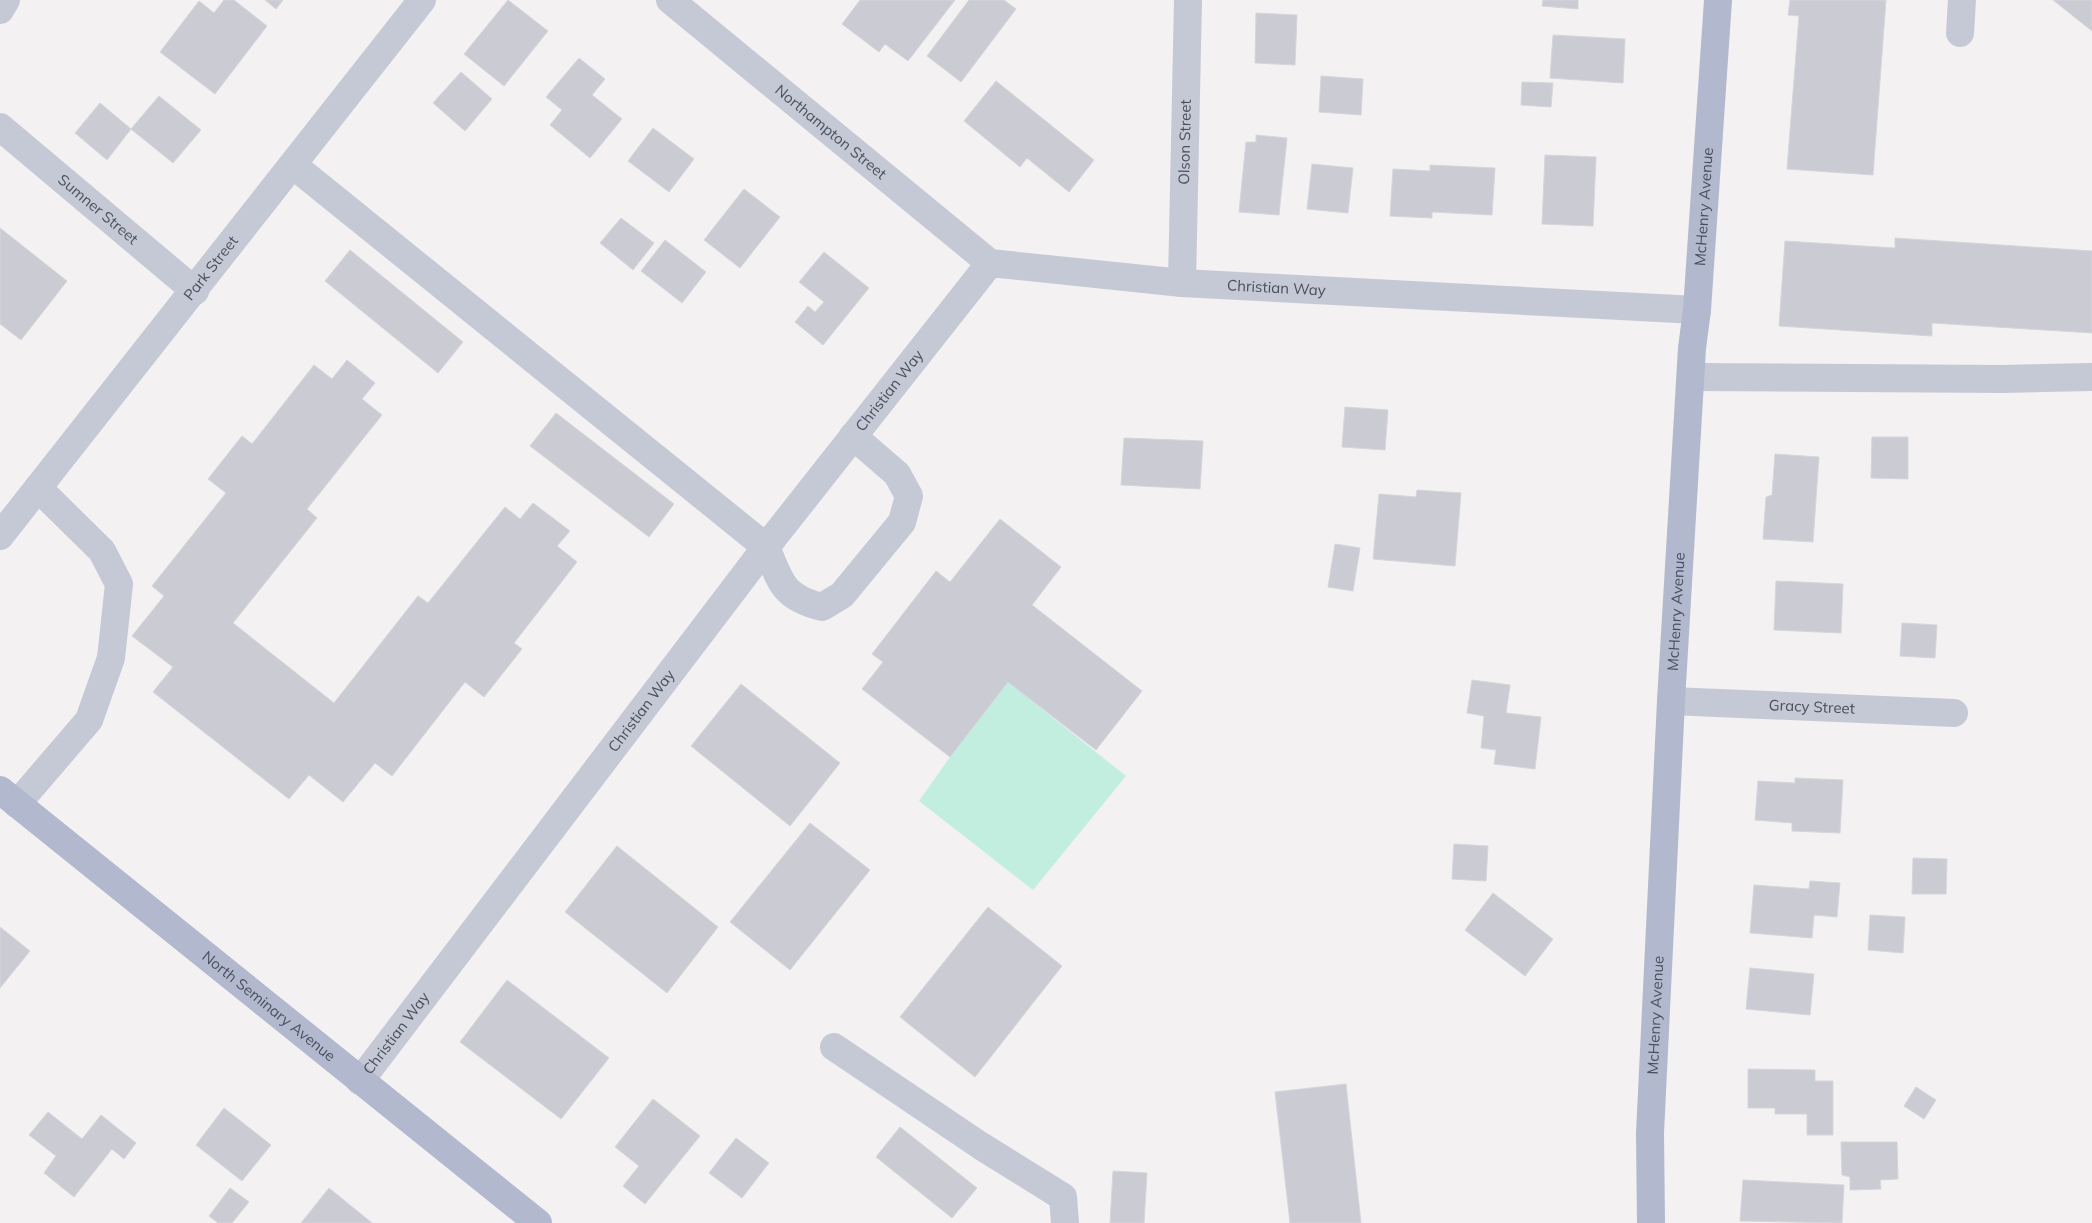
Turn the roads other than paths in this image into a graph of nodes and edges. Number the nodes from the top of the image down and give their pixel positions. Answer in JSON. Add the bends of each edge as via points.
{"nodes":[{"id":1,"x":6,"y":0,"type":"edge"},
{"id":2,"x":422,"y":0,"type":"edge"},
{"id":3,"x":670,"y":0,"type":"edge"},
{"id":4,"x":1188,"y":0,"type":"edge"},
{"id":5,"x":1718,"y":0,"type":"edge"},
{"id":6,"x":1962,"y":0,"type":"edge"},
{"id":7,"x":0,"y":10,"type":"edge"},
{"id":8,"x":1960,"y":33,"type":"dead end"},
{"id":9,"x":0,"y":127,"type":"edge"},
{"id":10,"x":293,"y":165,"type":"junction"},
{"id":11,"x":990,"y":264,"type":"junction"},
{"id":12,"x":1182,"y":283,"type":"junction"},
{"id":13,"x":195,"y":291,"type":"junction"},
{"id":14,"x":1697,"y":310,"type":"junction"},
{"id":15,"x":1691,"y":377,"type":"junction"},
{"id":16,"x":2092,"y":377,"type":"edge"},
{"id":17,"x":853,"y":436,"type":"junction"},
{"id":18,"x":38,"y":488,"type":"junction"},
{"id":19,"x":0,"y":536,"type":"edge"},
{"id":20,"x":766,"y":546,"type":"junction"},
{"id":21,"x":1671,"y":701,"type":"junction"},
{"id":22,"x":1954,"y":713,"type":"dead end"},
{"id":23,"x":9,"y":797,"type":"edge"},
{"id":24,"x":834,"y":1047,"type":"dead end"},
{"id":25,"x":360,"y":1082,"type":"junction"},
{"id":26,"x":538,"y":1223,"type":"edge"},
{"id":27,"x":1065,"y":1223,"type":"edge"},
{"id":28,"x":1651,"y":1223,"type":"edge"}],
"edges":[{"from":1,"to":7,"type":"street"},
{"from":2,"to":10,"type":"street","name":"Park Street"},
{"from":3,"to":11,"type":"street","name":"Northampton Street"},
{"from":4,"to":12,"type":"street","name":"Olson Street"},
{"from":5,"to":14,"type":"main road","name":"McHenry Avenue"},
{"from":6,"to":8,"type":"street"},
{"from":9,"to":13,"type":"street","name":"Sumner Street"},
{"from":10,"to":13,"type":"street","name":"Park Street"},
{"from":10,"to":20,"type":"street"},
{"from":11,"to":12,"type":"street","name":"Christian Way"},
{"from":11,"to":17,"type":"street","name":"Christian Way"},
{"from":12,"to":14,"type":"street","name":"Christian Way"},
{"from":13,"to":18,"type":"street","name":"Park Street"},
{"from":14,"to":15,"type":"main road","name":"McHenry Avenue"},
{"from":15,"to":16,"type":"street"},
{"from":15,"to":21,"type":"main road","name":"McHenry Avenue"},
{"from":17,"to":20,"type":"street","name":"Christian Way"},
{"from":17,"to":20,"type":"street","via":[[897,474],[910,496],[902,522],[842,595],[822,607],[802,602],[783,586]]},
{"from":18,"to":19,"type":"street","name":"Park Street"},
{"from":18,"to":23,"type":"street","via":[[102,550],[118,584],[110,658],[89,720]]},
{"from":20,"to":25,"type":"street","name":"Christian Way"},
{"from":21,"to":22,"type":"street","name":"Gracy Street"},
{"from":21,"to":28,"type":"main road","name":"McHenry Avenue","via":[[1650,1133]]},
{"from":23,"to":25,"type":"main road","name":"North Seminary Avenue"},
{"from":24,"to":27,"type":"street","via":[[1063,1197]]},
{"from":25,"to":26,"type":"main road","name":"North Seminary Avenue"}]}
